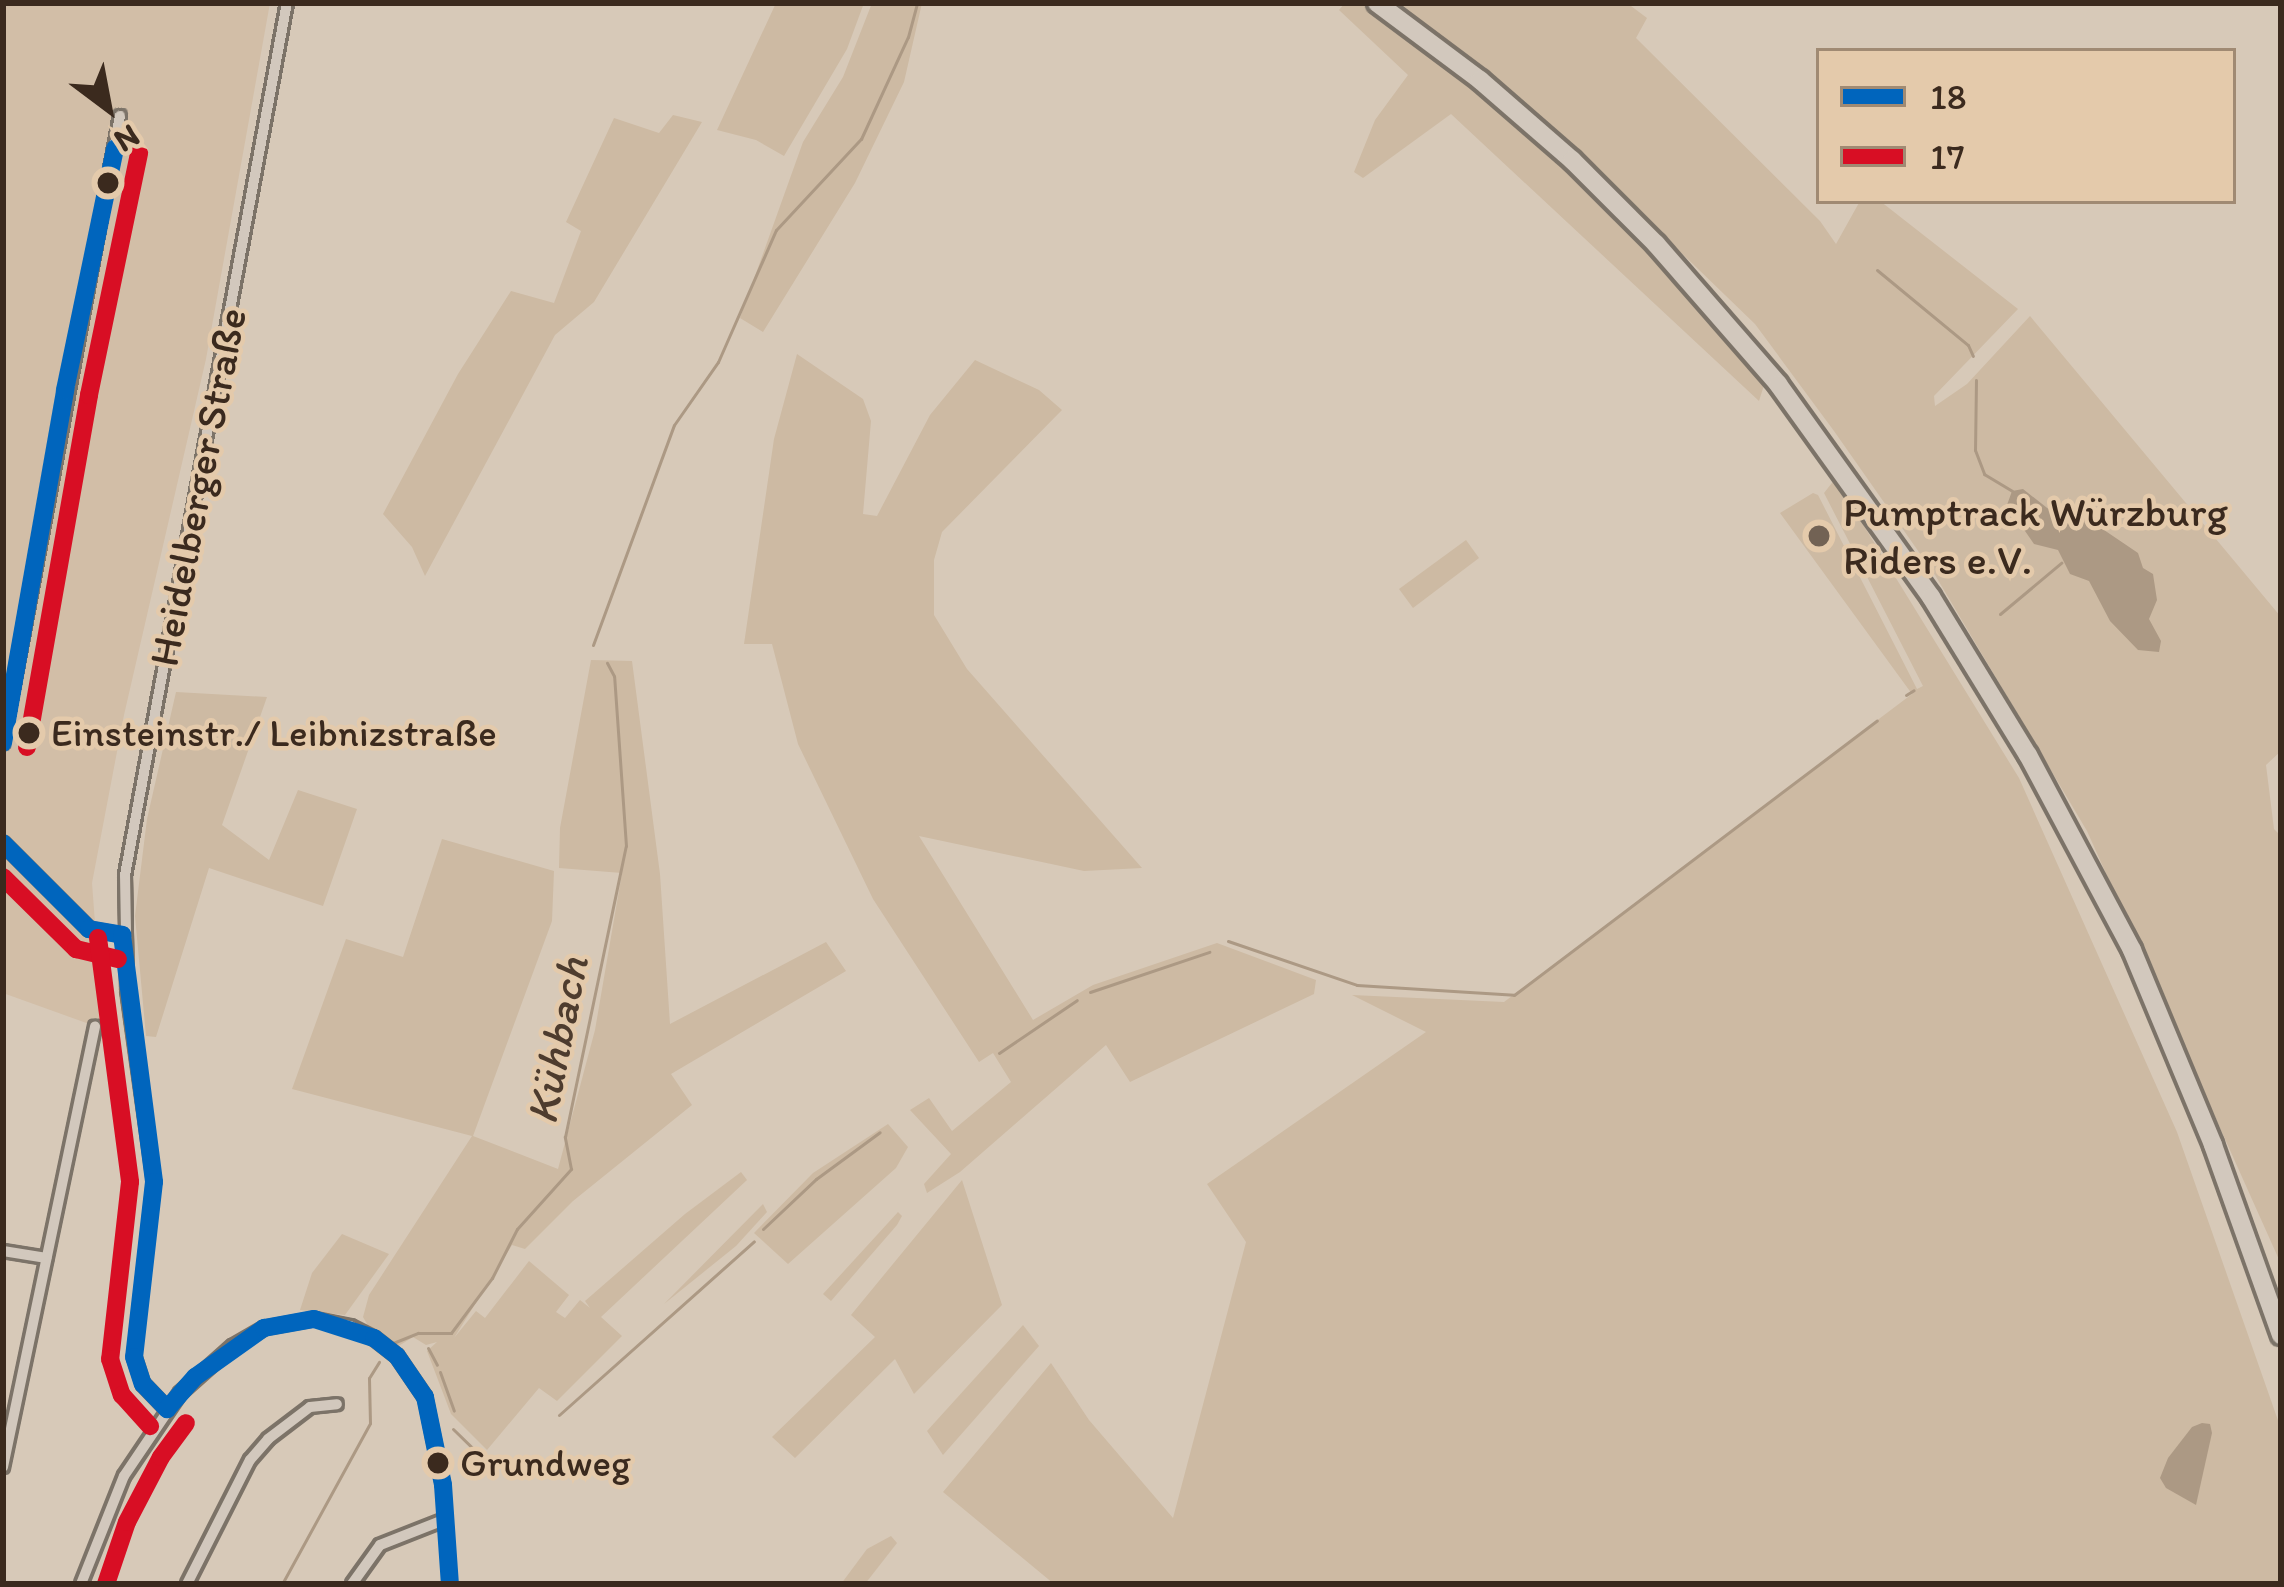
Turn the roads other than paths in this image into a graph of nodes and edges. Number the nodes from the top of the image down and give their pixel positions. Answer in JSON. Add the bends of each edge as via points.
{"nodes":[{"id":1,"x":287,"y":3,"type":"edge"},
{"id":2,"x":1377,"y":3,"type":"edge"},
{"id":3,"x":120,"y":116,"type":"dead end"},
{"id":4,"x":3,"y":743,"type":"edge"},
{"id":5,"x":3,"y":843,"type":"edge"},
{"id":6,"x":122,"y":935,"type":"junction"},
{"id":7,"x":95,"y":1025,"type":"dead end"},
{"id":8,"x":3,"y":1251,"type":"edge"},
{"id":9,"x":46,"y":1258,"type":"junction"},
{"id":10,"x":2281,"y":1335,"type":"edge"},
{"id":11,"x":338,"y":1404,"type":"dead end"},
{"id":12,"x":167,"y":1409,"type":"junction"},
{"id":13,"x":3,"y":1467,"type":"edge"},
{"id":14,"x":446,"y":1519,"type":"junction"},
{"id":15,"x":81,"y":1584,"type":"edge"},
{"id":16,"x":187,"y":1584,"type":"edge"},
{"id":17,"x":352,"y":1584,"type":"edge"},
{"id":18,"x":450,"y":1584,"type":"edge"}],
"edges":[{"from":1,"to":6,"type":"street","name":"Heidelberger Straße","via":[[140,777]]},
{"from":2,"to":10,"type":"main road","via":[[1589,177],[1724,319],[1931,597],[2028,755],[2132,950]]},
{"from":3,"to":4,"type":"street"},
{"from":5,"to":6,"type":"street","via":[[89,929]]},
{"from":6,"to":12,"type":"street","name":"Heidelberger Straße","via":[[154,1182],[134,1357],[142,1384]]},
{"from":7,"to":9,"type":"street"},
{"from":8,"to":9,"type":"street"},
{"from":9,"to":13,"type":"street"},
{"from":11,"to":16,"type":"street","via":[[310,1407],[250,1460]]},
{"from":12,"to":14,"type":"street","via":[[195,1377],[264,1328],[314,1319],[350,1326],[397,1356],[425,1397]]},
{"from":12,"to":15,"type":"street","via":[[105,1513]]},
{"from":14,"to":17,"type":"street","via":[[395,1535],[364,1560]]},
{"from":14,"to":18,"type":"street"}]}
